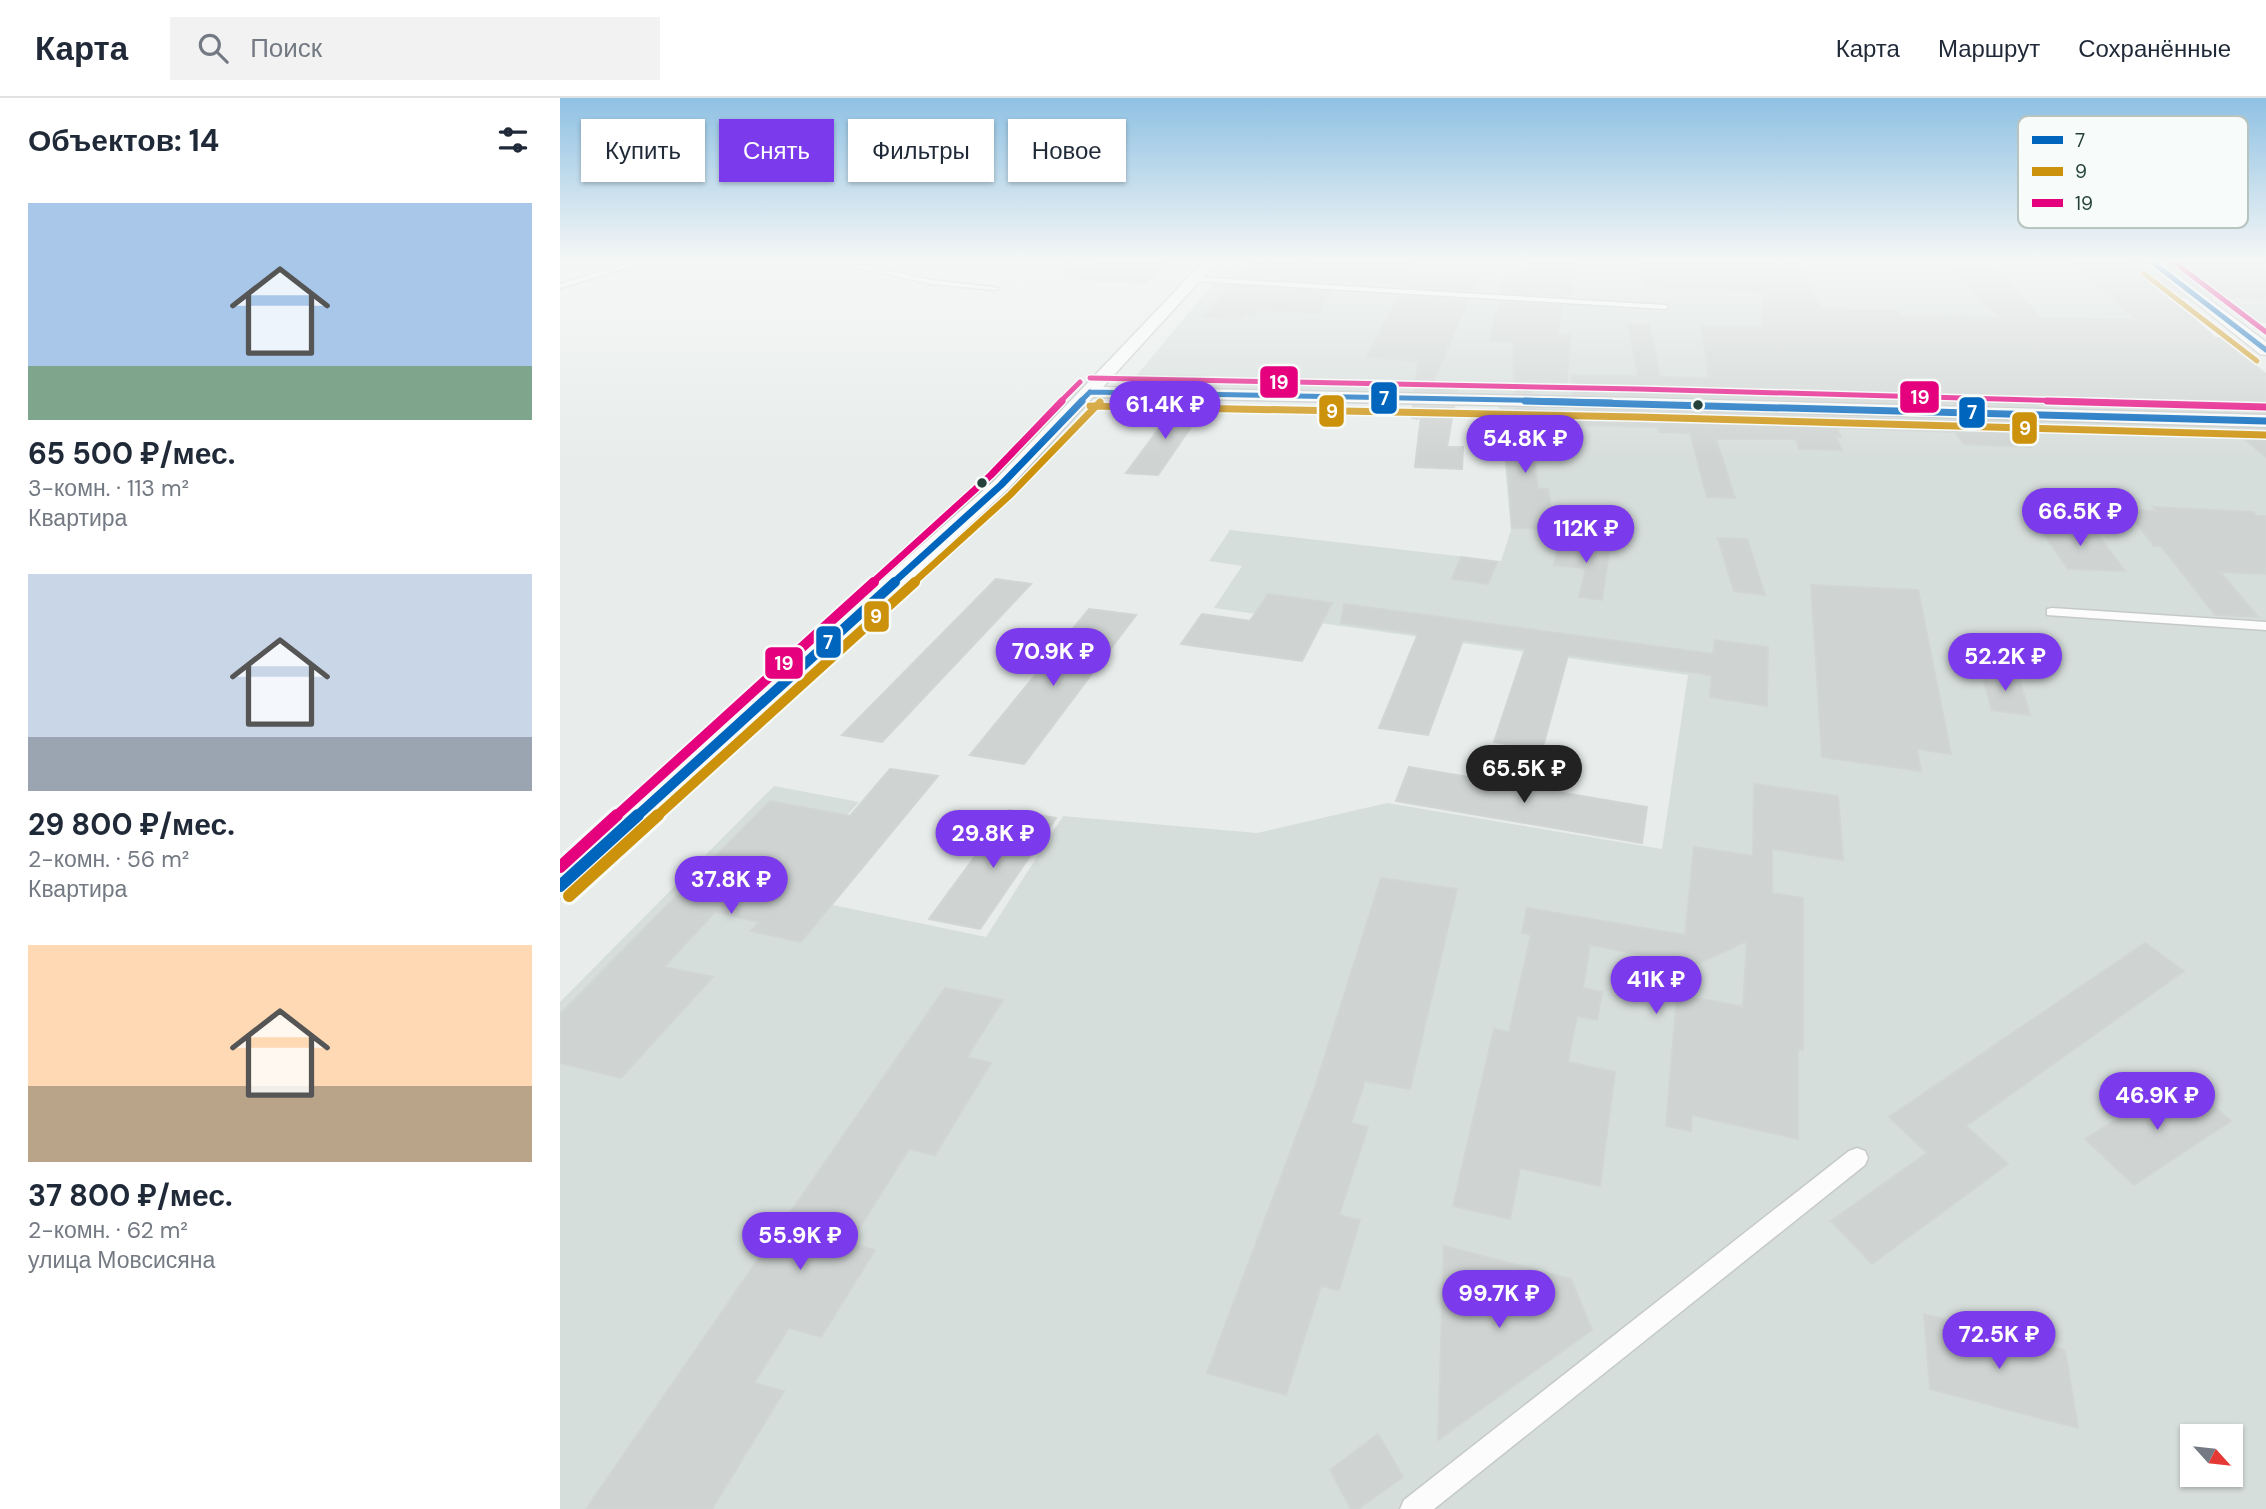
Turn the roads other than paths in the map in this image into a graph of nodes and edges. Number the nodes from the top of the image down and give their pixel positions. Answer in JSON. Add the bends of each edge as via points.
{"nodes":[{"id":1,"x":1149,"y":328,"type":"edge"},
{"id":2,"x":2238,"y":328,"type":"edge"},
{"id":3,"x":2266,"y":350,"type":"edge"},
{"id":4,"x":1090,"y":392,"type":"junction"},
{"id":5,"x":2266,"y":421,"type":"edge"},
{"id":6,"x":2052,"y":612,"type":"dead end"},
{"id":7,"x":2266,"y":626,"type":"edge"},
{"id":8,"x":560,"y":886,"type":"edge"},
{"id":9,"x":1857,"y":1158,"type":"dead end"},
{"id":10,"x":1413,"y":1509,"type":"edge"}],
"edges":[{"from":1,"to":4,"type":"street"},
{"from":2,"to":3,"type":"street"},
{"from":4,"to":5,"type":"street"},
{"from":4,"to":8,"type":"street","via":[[991,494]]},
{"from":6,"to":7,"type":"lane"},
{"from":9,"to":10,"type":"lane"}]}
